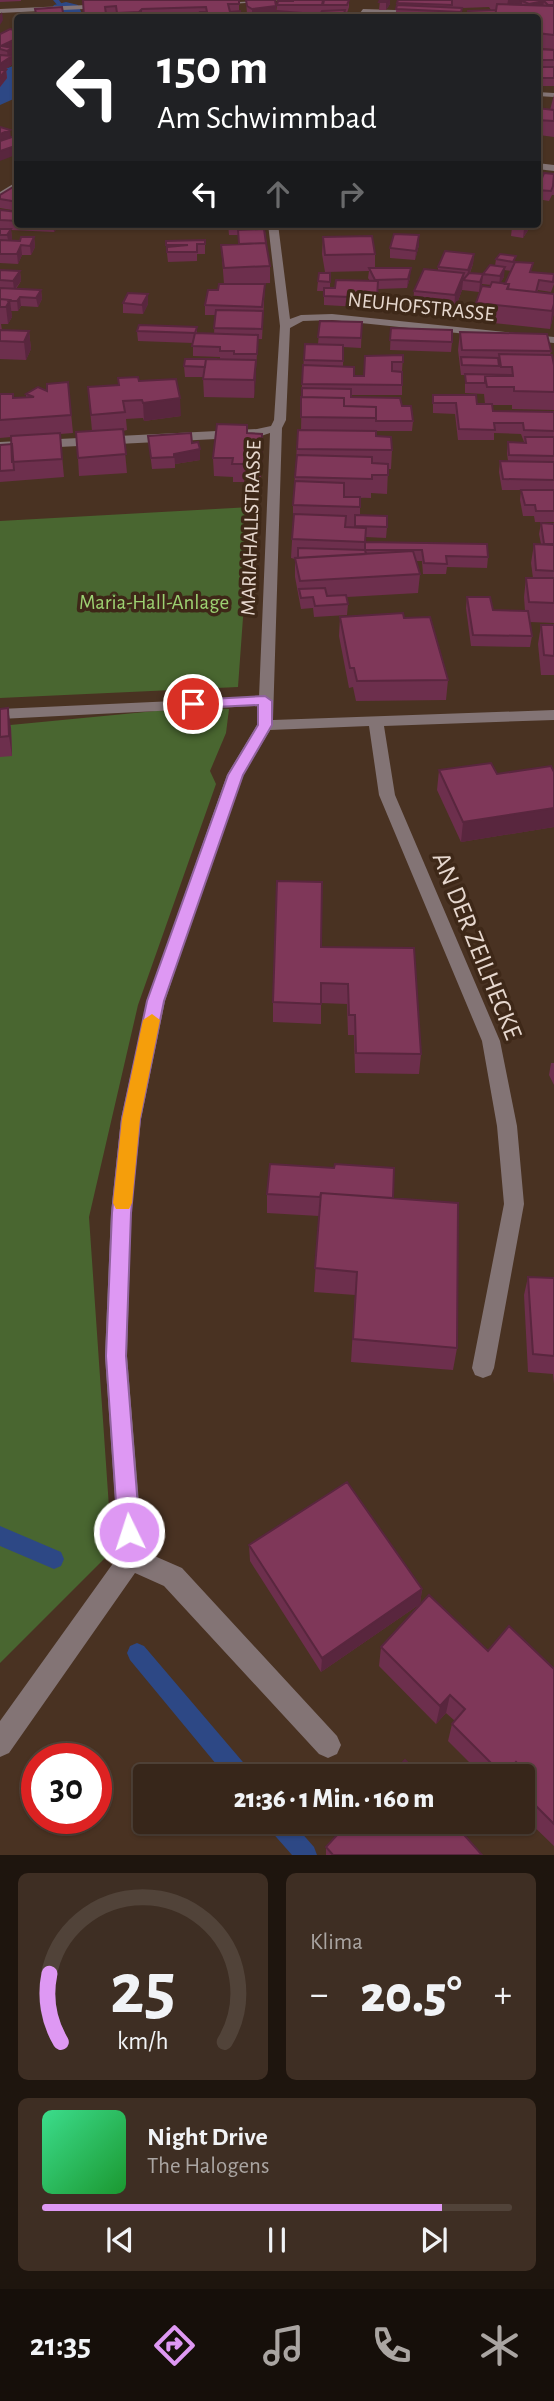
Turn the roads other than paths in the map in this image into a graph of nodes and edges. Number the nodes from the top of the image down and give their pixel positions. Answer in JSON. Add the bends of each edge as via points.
{"nodes":[{"id":1,"x":35,"y":0,"type":"edge"},
{"id":2,"x":287,"y":0,"type":"edge"},
{"id":3,"x":208,"y":3,"type":"edge"},
{"id":4,"x":114,"y":6,"type":"edge"},
{"id":5,"x":31,"y":9,"type":"junction"},
{"id":6,"x":362,"y":10,"type":"edge"},
{"id":7,"x":0,"y":11,"type":"edge"},
{"id":8,"x":27,"y":14,"type":"edge"},
{"id":9,"x":471,"y":14,"type":"edge"},
{"id":10,"x":14,"y":181,"type":"edge"},
{"id":11,"x":0,"y":196,"type":"edge"},
{"id":12,"x":273,"y":228,"type":"edge"},
{"id":13,"x":285,"y":326,"type":"junction"},
{"id":14,"x":554,"y":340,"type":"edge"},
{"id":15,"x":276,"y":428,"type":"junction"},
{"id":16,"x":0,"y":446,"type":"edge"},
{"id":17,"x":265,"y":701,"type":"junction"},
{"id":18,"x":0,"y":714,"type":"edge"},
{"id":19,"x":554,"y":715,"type":"edge"},
{"id":20,"x":376,"y":722,"type":"junction"},
{"id":21,"x":265,"y":725,"type":"junction"},
{"id":22,"x":483,"y":1368,"type":"dead end"},
{"id":23,"x":131,"y":1558,"type":"junction"},
{"id":24,"x":0,"y":1744,"type":"edge"},
{"id":25,"x":328,"y":1745,"type":"dead end"}],
"edges":[{"from":1,"to":5,"type":"street"},
{"from":2,"to":3,"type":"street"},
{"from":4,"to":5,"type":"street"},
{"from":5,"to":7,"type":"street"},
{"from":5,"to":8,"type":"street"},
{"from":6,"to":9,"type":"street"},
{"from":10,"to":11,"type":"street"},
{"from":12,"to":13,"type":"street","name":"MARIAHALLSTRASSE"},
{"from":13,"to":14,"type":"street","name":"NEUHOFSTRASSE","via":[[302,318],[332,317]]},
{"from":13,"to":15,"type":"street","name":"MARIAHALLSTRASSE"},
{"from":15,"to":16,"type":"street","via":[[258,433]]},
{"from":15,"to":17,"type":"street","name":"MARIAHALLSTRASSE"},
{"from":17,"to":18,"type":"street"},
{"from":17,"to":21,"type":"street","name":"MARIAHALLSTRASSE"},
{"from":19,"to":20,"type":"street"},
{"from":20,"to":21,"type":"street"},
{"from":20,"to":22,"type":"street","name":"AN DER ZEILHECKE","via":[[387,794],[491,1041],[507,1126],[514,1204]]},
{"from":21,"to":23,"type":"street","via":[[235,775],[193,889],[156,1001],[131,1119],[121,1213],[116,1356]]},
{"from":23,"to":24,"type":"street"},
{"from":23,"to":25,"type":"street","via":[[173,1577]]}]}
